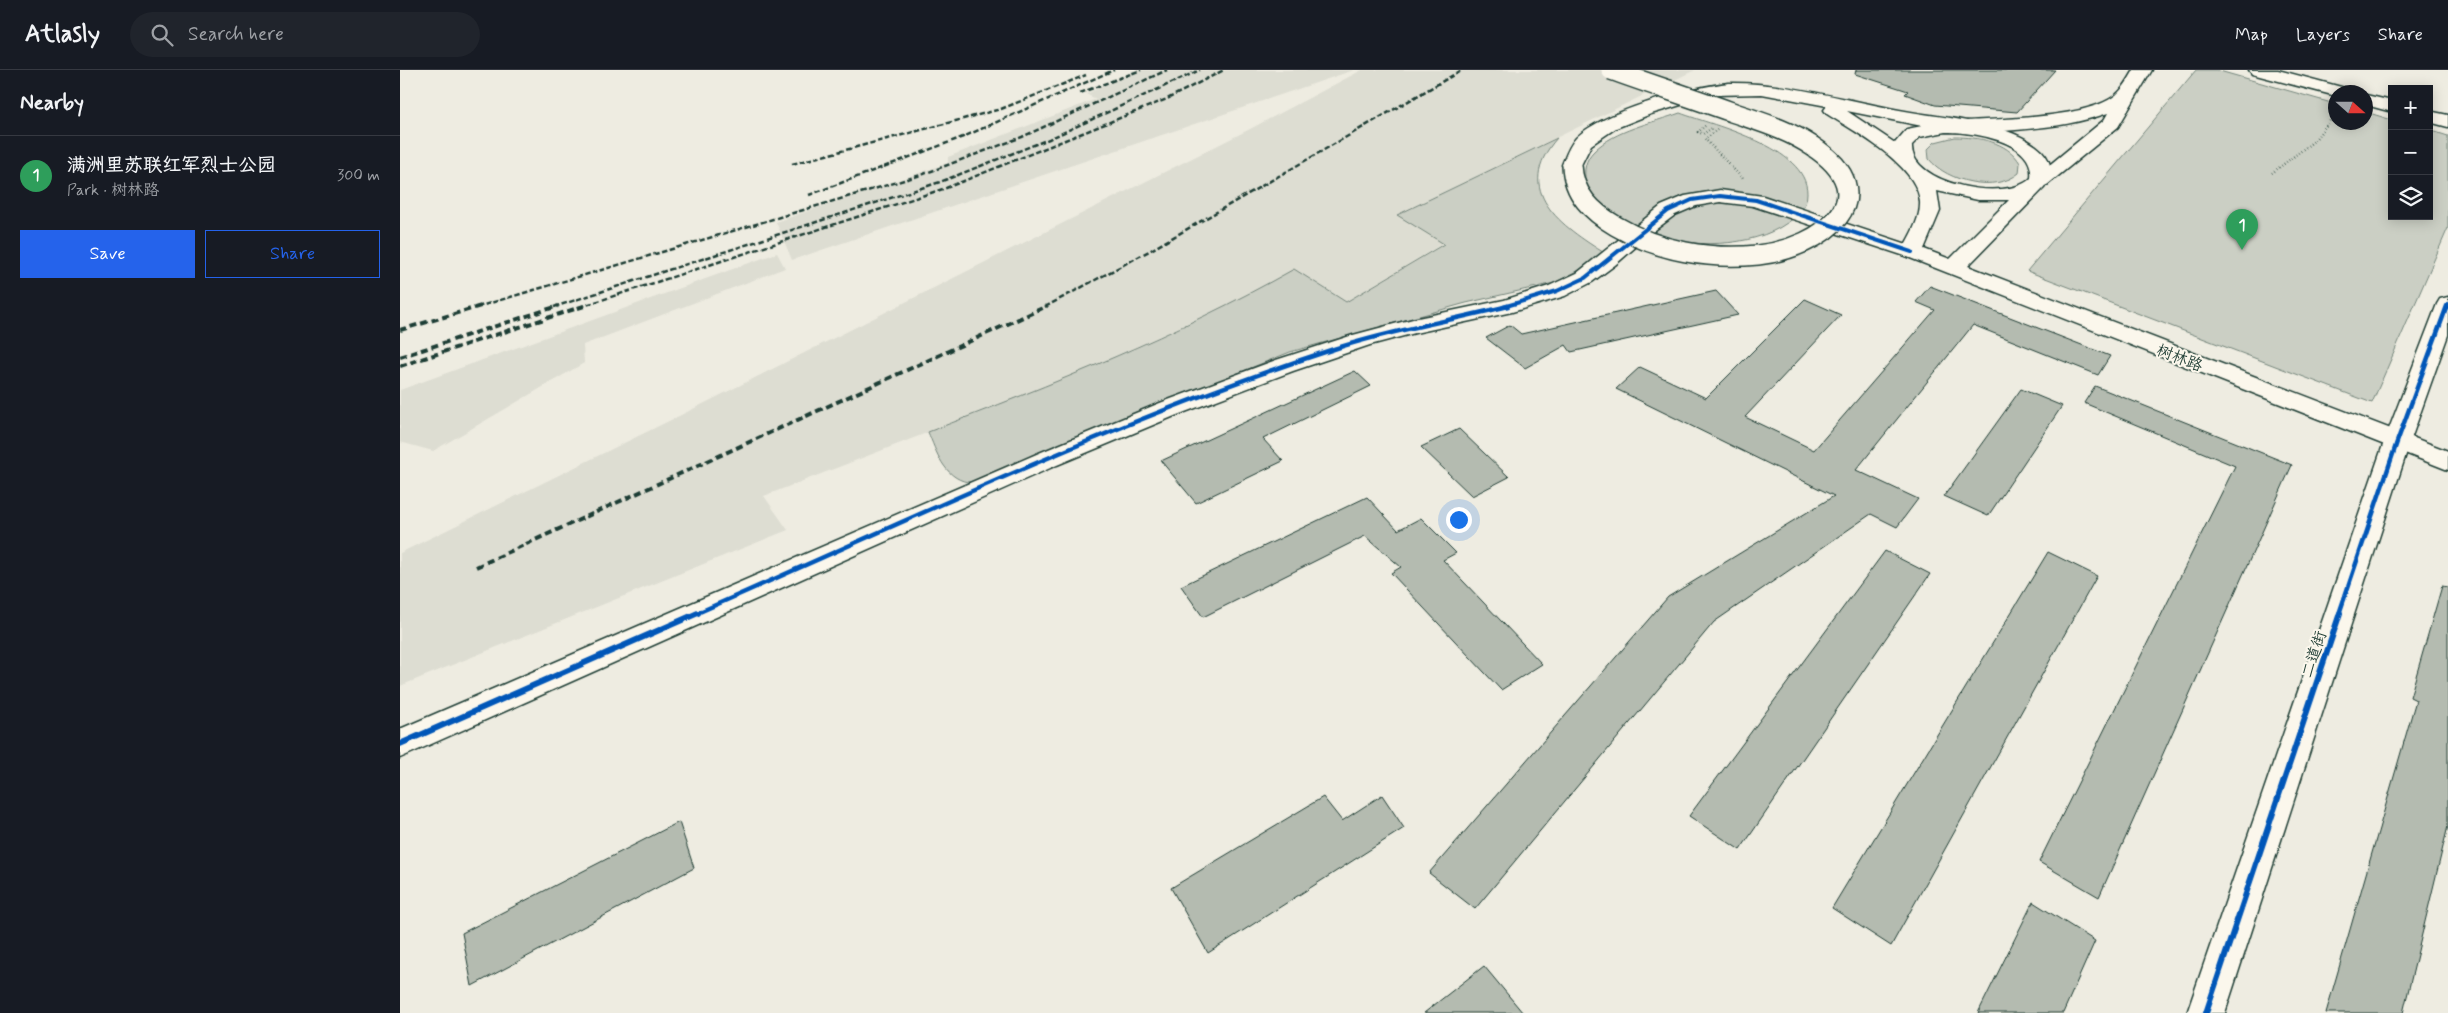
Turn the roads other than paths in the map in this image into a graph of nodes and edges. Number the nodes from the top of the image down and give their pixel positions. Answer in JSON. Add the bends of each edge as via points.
{"nodes":[{"id":1,"x":1611,"y":70,"type":"edge"},
{"id":2,"x":2143,"y":70,"type":"edge"},
{"id":3,"x":2258,"y":70,"type":"edge"},
{"id":4,"x":1765,"y":89,"type":"junction"},
{"id":5,"x":2328,"y":89,"type":"edge"},
{"id":6,"x":2125,"y":97,"type":"junction"},
{"id":7,"x":2373,"y":102,"type":"edge"},
{"id":8,"x":2388,"y":105,"type":"edge"},
{"id":9,"x":2433,"y":117,"type":"edge"},
{"id":10,"x":2448,"y":121,"type":"edge"},
{"id":11,"x":1962,"y":127,"type":"junction"},
{"id":12,"x":1910,"y":166,"type":"junction"},
{"id":13,"x":2037,"y":184,"type":"junction"},
{"id":14,"x":1912,"y":252,"type":"junction"},
{"id":15,"x":1954,"y":268,"type":"junction"},
{"id":16,"x":2448,"y":304,"type":"edge"},
{"id":17,"x":2397,"y":442,"type":"junction"},
{"id":18,"x":2448,"y":461,"type":"edge"},
{"id":19,"x":400,"y":744,"type":"edge"},
{"id":20,"x":2206,"y":1013,"type":"edge"}],
"edges":[{"from":1,"to":4,"type":"street","bridge":true,"via":[[1774,128],[1809,144],[1840,172],[1848,193],[1845,208],[1829,230],[1799,246],[1780,251],[1736,256],[1692,252],[1648,241],[1618,228],[1590,207],[1574,185],[1572,165],[1576,152],[1598,130],[1620,119],[1712,90]]},
{"from":2,"to":6,"type":"street"},
{"from":3,"to":5,"type":"street"},
{"from":4,"to":11,"type":"street","via":[[1801,93]]},
{"from":4,"to":12,"type":"street","via":[[1833,110],[1871,133]]},
{"from":6,"to":11,"type":"street","via":[[2111,106],[2083,114]]},
{"from":6,"to":13,"type":"street","via":[[2111,123]]},
{"from":7,"to":8,"type":"street"},
{"from":9,"to":10,"type":"street"},
{"from":11,"to":12,"type":"street","via":[[1928,129],[1908,138],[1902,150]]},
{"from":11,"to":13,"type":"street","via":[[2009,138],[2031,151],[2042,165],[2043,174]]},
{"from":12,"to":13,"type":"street","via":[[1940,185],[1969,193],[2011,194]]},
{"from":12,"to":14,"type":"street","via":[[1926,187],[1931,204],[1927,222]]},
{"from":13,"to":15,"type":"street"},
{"from":14,"to":15,"type":"street","name":"树林路"},
{"from":14,"to":19,"type":"street","name":"树林路","via":[[1749,198],[1714,196],[1683,202],[1660,214],[1605,265],[1570,286],[1526,300],[1381,334],[1207,394],[1058,455]]},
{"from":15,"to":17,"type":"street","name":"树林路"},
{"from":16,"to":17,"type":"street","name":"二道街"},
{"from":17,"to":18,"type":"street","name":"树林路"},
{"from":17,"to":20,"type":"street","name":"二道街"}]}
